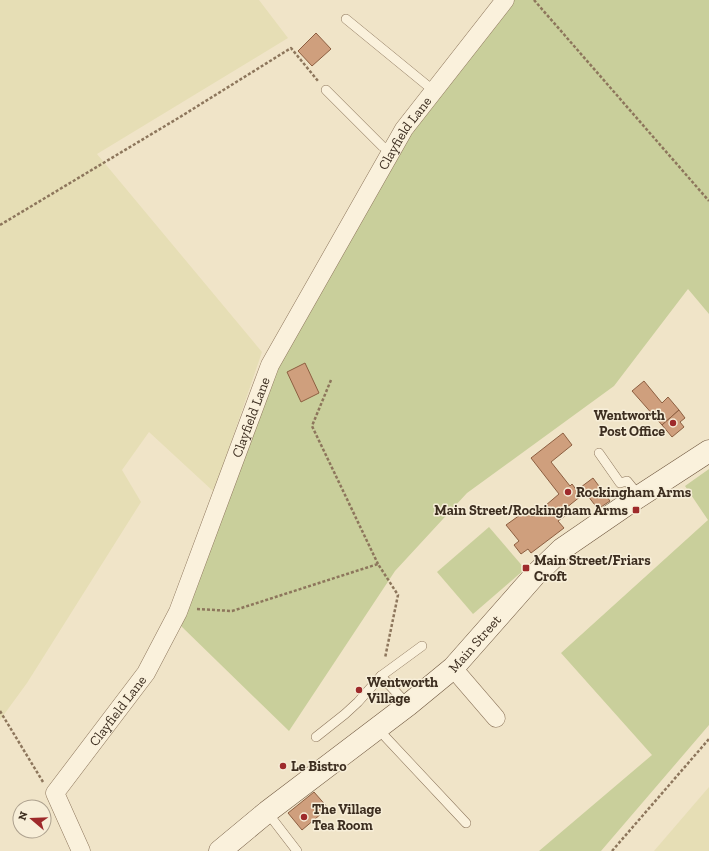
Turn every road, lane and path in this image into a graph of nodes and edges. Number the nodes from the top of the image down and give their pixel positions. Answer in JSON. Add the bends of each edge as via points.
{"nodes":[{"id":1,"x":505,"y":0,"type":"edge"},
{"id":2,"x":534,"y":0,"type":"edge"},
{"id":3,"x":346,"y":19,"type":"dead end"},
{"id":4,"x":326,"y":90,"type":"joint"},
{"id":5,"x":434,"y":91,"type":"junction"},
{"id":6,"x":391,"y":152,"type":"junction"},
{"id":7,"x":709,"y":202,"type":"edge"},
{"id":8,"x":0,"y":225,"type":"edge"},
{"id":9,"x":331,"y":380,"type":"dead end"},
{"id":10,"x":709,"y":452,"type":"edge"},
{"id":11,"x":599,"y":453,"type":"dead end"},
{"id":12,"x":640,"y":497,"type":"junction"},
{"id":13,"x":378,"y":564,"type":"junction"},
{"id":14,"x":181,"y":607,"type":"junction"},
{"id":15,"x":422,"y":646,"type":"dead end"},
{"id":16,"x":453,"y":668,"type":"junction"},
{"id":17,"x":381,"y":676,"type":"junction"},
{"id":18,"x":408,"y":706,"type":"junction"},
{"id":19,"x":0,"y":712,"type":"edge"},
{"id":20,"x":496,"y":718,"type":"dead end"},
{"id":21,"x":378,"y":728,"type":"junction"},
{"id":22,"x":316,"y":737,"type":"dead end"},
{"id":23,"x":709,"y":739,"type":"edge"},
{"id":24,"x":55,"y":793,"type":"junction"},
{"id":25,"x":267,"y":812,"type":"junction"},
{"id":26,"x":466,"y":823,"type":"dead end"},
{"id":27,"x":81,"y":851,"type":"edge"},
{"id":28,"x":220,"y":851,"type":"edge"},
{"id":29,"x":297,"y":851,"type":"edge"},
{"id":30,"x":612,"y":851,"type":"edge"}],
"edges":[{"from":1,"to":5,"type":"street","name":"Clayfield Lane"},
{"from":2,"to":7,"type":"path"},
{"from":3,"to":5,"type":"lane"},
{"from":4,"to":6,"type":"lane"},
{"from":4,"to":8,"type":"path","via":[[291,48]]},
{"from":5,"to":6,"type":"street","name":"Clayfield Lane","via":[[404,129]]},
{"from":6,"to":14,"type":"street","name":"Clayfield Lane","via":[[270,365]]},
{"from":9,"to":13,"type":"path","via":[[312,426]]},
{"from":10,"to":12,"type":"main road","name":"Main Street"},
{"from":11,"to":12,"type":"lane","via":[[620,483],[627,481]]},
{"from":12,"to":16,"type":"main road","name":"Main Street","via":[[562,549]]},
{"from":13,"to":14,"type":"path","via":[[232,611]]},
{"from":13,"to":17,"type":"path","via":[[398,595]]},
{"from":14,"to":24,"type":"street","name":"Clayfield Lane","via":[[146,673]]},
{"from":15,"to":17,"type":"lane"},
{"from":16,"to":18,"type":"main road","name":"Main Street"},
{"from":16,"to":20,"type":"street"},
{"from":17,"to":18,"type":"lane"},
{"from":17,"to":22,"type":"lane","via":[[350,710]]},
{"from":18,"to":21,"type":"main road","name":"Main Street"},
{"from":19,"to":24,"type":"path","via":[[40,780]]},
{"from":21,"to":25,"type":"main road","name":"Main Street"},
{"from":21,"to":26,"type":"lane"},
{"from":23,"to":30,"type":"path"},
{"from":24,"to":27,"type":"street"},
{"from":25,"to":28,"type":"main road","name":"Main Street"},
{"from":25,"to":29,"type":"lane"}]}
